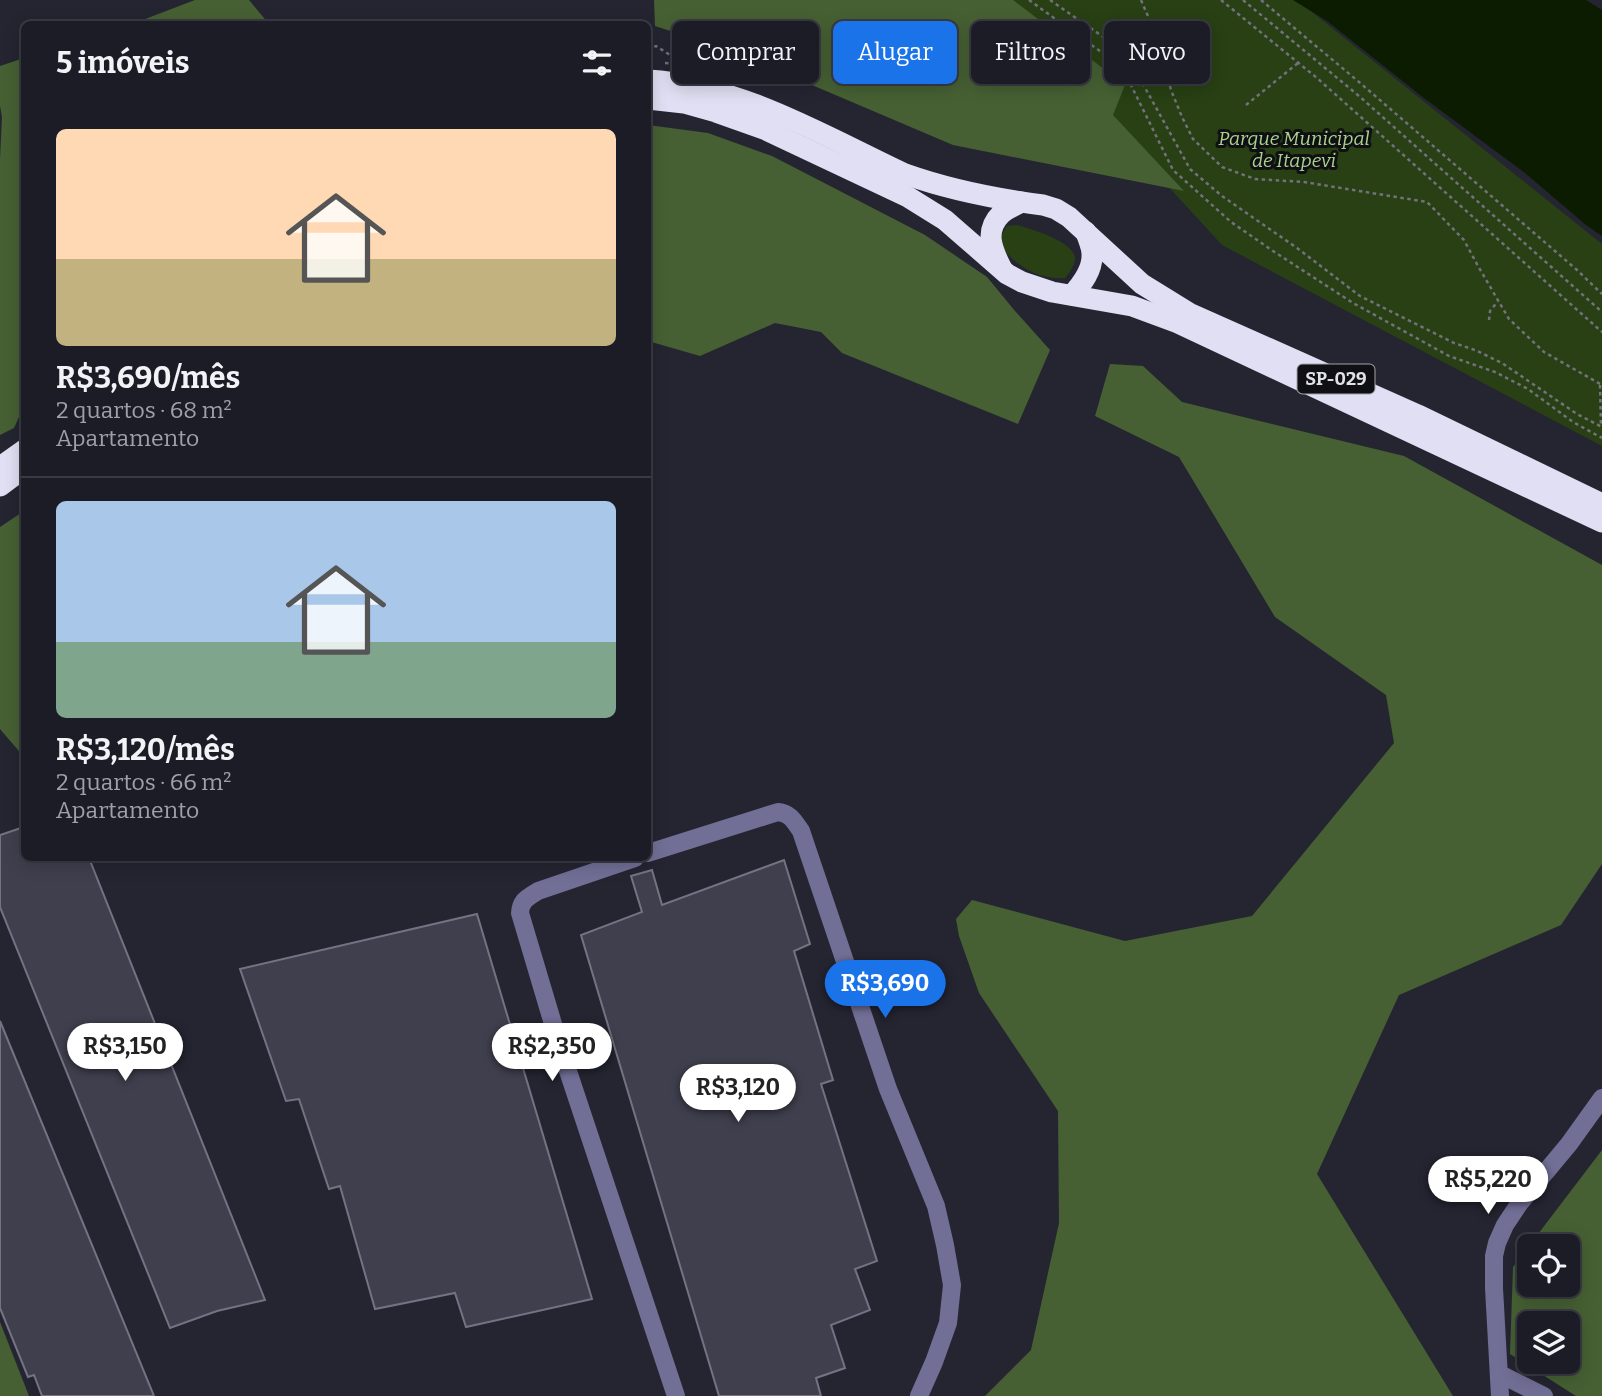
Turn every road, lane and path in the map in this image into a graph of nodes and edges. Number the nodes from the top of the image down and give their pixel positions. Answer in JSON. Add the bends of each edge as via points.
{"nodes":[{"id":1,"x":1029,"y":0,"type":"edge"},
{"id":2,"x":1050,"y":0,"type":"edge"},
{"id":3,"x":1141,"y":0,"type":"edge"},
{"id":4,"x":1221,"y":0,"type":"edge"},
{"id":5,"x":1243,"y":0,"type":"edge"},
{"id":6,"x":1261,"y":0,"type":"edge"},
{"id":7,"x":651,"y":48,"type":"edge"},
{"id":8,"x":662,"y":63,"type":"dead end"},
{"id":9,"x":1298,"y":63,"type":"junction"},
{"id":10,"x":651,"y":80,"type":"edge"},
{"id":11,"x":651,"y":99,"type":"edge"},
{"id":12,"x":1246,"y":105,"type":"dead end"},
{"id":13,"x":1021,"y":202,"type":"junction"},
{"id":14,"x":1086,"y":232,"type":"junction"},
{"id":15,"x":1003,"y":270,"type":"junction"},
{"id":16,"x":1602,"y":294,"type":"edge"},
{"id":17,"x":1072,"y":295,"type":"junction"},
{"id":18,"x":1498,"y":301,"type":"junction"},
{"id":19,"x":1602,"y":312,"type":"edge"},
{"id":20,"x":1489,"y":320,"type":"dead end"},
{"id":21,"x":1602,"y":332,"type":"edge"},
{"id":22,"x":1601,"y":385,"type":"edge"},
{"id":23,"x":1601,"y":427,"type":"edge"},
{"id":24,"x":1602,"y":438,"type":"edge"},
{"id":25,"x":21,"y":452,"type":"edge"},
{"id":26,"x":0,"y":467,"type":"edge"},
{"id":27,"x":21,"y":470,"type":"edge"},
{"id":28,"x":0,"y":486,"type":"edge"},
{"id":29,"x":1602,"y":504,"type":"edge"},
{"id":30,"x":1602,"y":522,"type":"edge"},
{"id":31,"x":651,"y":852,"type":"edge"},
{"id":32,"x":626,"y":861,"type":"edge"},
{"id":33,"x":1602,"y":1098,"type":"edge"},
{"id":34,"x":1500,"y":1374,"type":"junction"},
{"id":35,"x":676,"y":1396,"type":"edge"},
{"id":36,"x":919,"y":1396,"type":"edge"},
{"id":37,"x":1500,"y":1396,"type":"edge"},
{"id":38,"x":1544,"y":1396,"type":"edge"}],
"edges":[{"from":1,"to":24,"type":"path","via":[[1125,73],[1173,170],[1231,222],[1353,303],[1449,356],[1528,389]]},
{"from":2,"to":23,"type":"path","via":[[1102,36],[1133,66],[1190,169],[1222,196],[1360,296],[1502,363]]},
{"from":3,"to":18,"type":"path","via":[[1182,117],[1193,139],[1222,167],[1255,179],[1304,182],[1427,202],[1464,240]]},
{"from":4,"to":9,"type":"path"},
{"from":5,"to":19,"type":"path","via":[[1359,96]]},
{"from":6,"to":16,"type":"path"},
{"from":7,"to":8,"type":"path","via":[[656,46],[683,64]]},
{"from":9,"to":12,"type":"path"},
{"from":9,"to":21,"type":"path"},
{"from":10,"to":13,"type":"highway","number":"SP-029","via":[[701,86],[734,96],[905,174]]},
{"from":11,"to":15,"type":"highway","number":"SP-029","via":[[684,103],[764,129],[908,197],[945,220]]},
{"from":13,"to":14,"type":"highway","number":"SP-029","via":[[1056,209]]},
{"from":13,"to":15,"type":"highway","via":[[994,224],[993,252]]},
{"from":14,"to":17,"type":"highway","via":[[1092,256],[1083,283]]},
{"from":14,"to":29,"type":"highway","number":"SP-029","via":[[1142,284],[1189,313],[1418,415]]},
{"from":15,"to":17,"type":"highway","number":"SP-029","via":[[1036,288]]},
{"from":17,"to":30,"type":"highway","number":"SP-029","via":[[1132,306],[1178,323]]},
{"from":18,"to":20,"type":"path"},
{"from":18,"to":22,"type":"path","via":[[1544,352]]},
{"from":22,"to":23,"type":"path"},
{"from":25,"to":26,"type":"highway"},
{"from":27,"to":28,"type":"highway"},
{"from":31,"to":36,"type":"street","via":[[778,812],[786,813],[801,831],[946,1245],[952,1285],[948,1323]]},
{"from":32,"to":35,"type":"street","via":[[538,891],[520,905],[520,913]]},
{"from":33,"to":34,"type":"street","via":[[1519,1204],[1497,1242],[1494,1288]]},
{"from":34,"to":37,"type":"street"},
{"from":34,"to":38,"type":"street"}]}
